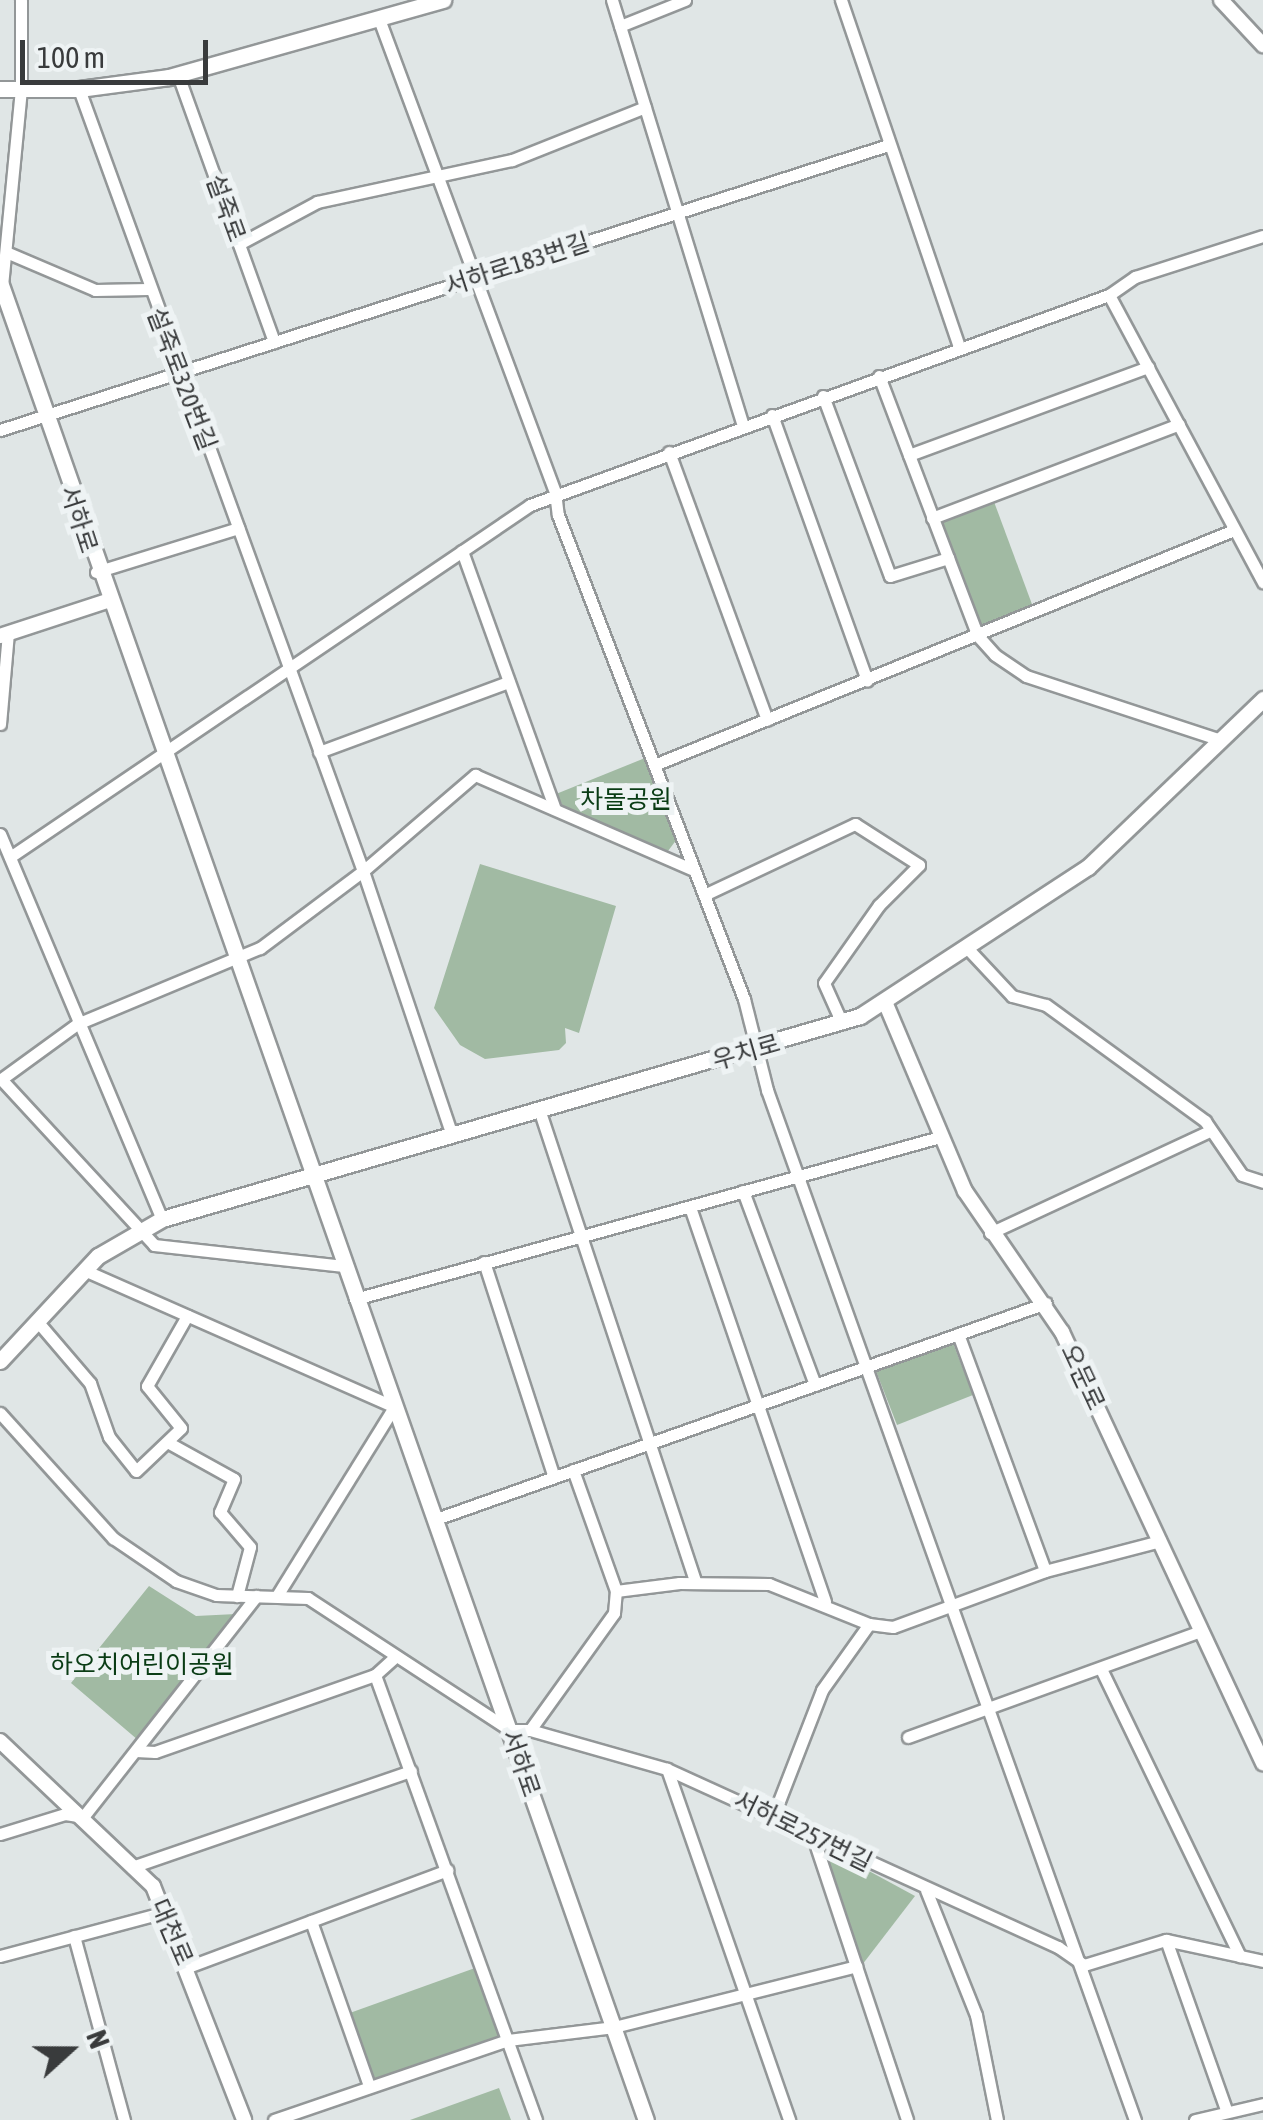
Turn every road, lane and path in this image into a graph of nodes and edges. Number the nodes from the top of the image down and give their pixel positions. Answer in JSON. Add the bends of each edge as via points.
{"nodes":[{"id":1,"x":21,"y":0,"type":"edge"},
{"id":2,"x":443,"y":0,"type":"edge"},
{"id":3,"x":612,"y":0,"type":"edge"},
{"id":4,"x":685,"y":0,"type":"edge"},
{"id":5,"x":841,"y":0,"type":"edge"},
{"id":6,"x":1221,"y":0,"type":"edge"},
{"id":7,"x":379,"y":19,"type":"junction"},
{"id":8,"x":620,"y":26,"type":"junction"},
{"id":9,"x":1263,"y":45,"type":"edge"},
{"id":10,"x":178,"y":75,"type":"junction"},
{"id":11,"x":78,"y":89,"type":"junction"},
{"id":12,"x":0,"y":90,"type":"edge"},
{"id":13,"x":21,"y":90,"type":"junction"},
{"id":14,"x":645,"y":107,"type":"junction"},
{"id":15,"x":888,"y":145,"type":"junction"},
{"id":16,"x":438,"y":177,"type":"junction"},
{"id":17,"x":678,"y":214,"type":"junction"},
{"id":18,"x":1263,"y":236,"type":"edge"},
{"id":19,"x":240,"y":244,"type":"junction"},
{"id":20,"x":6,"y":252,"type":"junction"},
{"id":21,"x":475,"y":277,"type":"junction"},
{"id":22,"x":1,"y":284,"type":"edge"},
{"id":23,"x":148,"y":289,"type":"junction"},
{"id":24,"x":1108,"y":295,"type":"junction"},
{"id":25,"x":274,"y":342,"type":"junction"},
{"id":26,"x":960,"y":347,"type":"junction"},
{"id":27,"x":1148,"y":367,"type":"junction"},
{"id":28,"x":180,"y":373,"type":"junction"},
{"id":29,"x":879,"y":376,"type":"junction"},
{"id":30,"x":823,"y":396,"type":"junction"},
{"id":31,"x":772,"y":414,"type":"junction"},
{"id":32,"x":44,"y":416,"type":"junction"},
{"id":33,"x":1179,"y":424,"type":"junction"},
{"id":34,"x":743,"y":425,"type":"junction"},
{"id":35,"x":0,"y":430,"type":"edge"},
{"id":36,"x":669,"y":452,"type":"junction"},
{"id":37,"x":908,"y":455,"type":"junction"},
{"id":38,"x":555,"y":492,"type":"junction"},
{"id":39,"x":932,"y":518,"type":"junction"},
{"id":40,"x":238,"y":528,"type":"junction"},
{"id":41,"x":1234,"y":530,"type":"junction"},
{"id":42,"x":462,"y":551,"type":"junction"},
{"id":43,"x":948,"y":558,"type":"junction"},
{"id":44,"x":96,"y":572,"type":"junction"},
{"id":45,"x":1263,"y":582,"type":"edge"},
{"id":46,"x":107,"y":601,"type":"junction"},
{"id":47,"x":4,"y":635,"type":"edge"},
{"id":48,"x":978,"y":636,"type":"junction"},
{"id":49,"x":289,"y":668,"type":"junction"},
{"id":50,"x":867,"y":680,"type":"junction"},
{"id":51,"x":508,"y":682,"type":"junction"},
{"id":52,"x":1263,"y":700,"type":"edge"},
{"id":53,"x":767,"y":720,"type":"junction"},
{"id":54,"x":0,"y":724,"type":"edge"},
{"id":55,"x":1221,"y":740,"type":"junction"},
{"id":56,"x":320,"y":752,"type":"junction"},
{"id":57,"x":161,"y":754,"type":"junction"},
{"id":58,"x":654,"y":765,"type":"junction"},
{"id":59,"x":555,"y":808,"type":"junction"},
{"id":60,"x":0,"y":834,"type":"edge"},
{"id":61,"x":10,"y":857,"type":"junction"},
{"id":62,"x":694,"y":870,"type":"junction"},
{"id":63,"x":364,"y":871,"type":"junction"},
{"id":64,"x":704,"y":895,"type":"junction"},
{"id":65,"x":969,"y":950,"type":"junction"},
{"id":66,"x":238,"y":959,"type":"junction"},
{"id":67,"x":884,"y":1002,"type":"junction"},
{"id":68,"x":842,"y":1023,"type":"junction"},
{"id":69,"x":77,"y":1024,"type":"junction"},
{"id":70,"x":758,"y":1049,"type":"junction"},
{"id":71,"x":0,"y":1080,"type":"edge"},
{"id":72,"x":538,"y":1110,"type":"junction"},
{"id":73,"x":451,"y":1132,"type":"junction"},
{"id":74,"x":1210,"y":1132,"type":"junction"},
{"id":75,"x":940,"y":1137,"type":"junction"},
{"id":76,"x":311,"y":1172,"type":"junction"},
{"id":77,"x":799,"y":1176,"type":"junction"},
{"id":78,"x":1263,"y":1182,"type":"edge"},
{"id":79,"x":743,"y":1191,"type":"junction"},
{"id":80,"x":690,"y":1206,"type":"junction"},
{"id":81,"x":162,"y":1218,"type":"junction"},
{"id":82,"x":137,"y":1229,"type":"junction"},
{"id":83,"x":990,"y":1233,"type":"junction"},
{"id":84,"x":582,"y":1237,"type":"junction"},
{"id":85,"x":484,"y":1262,"type":"junction"},
{"id":86,"x":344,"y":1266,"type":"junction"},
{"id":87,"x":84,"y":1270,"type":"junction"},
{"id":88,"x":355,"y":1299,"type":"junction"},
{"id":89,"x":1046,"y":1303,"type":"junction"},
{"id":90,"x":187,"y":1316,"type":"junction"},
{"id":91,"x":37,"y":1320,"type":"junction"},
{"id":92,"x":958,"y":1334,"type":"junction"},
{"id":93,"x":1,"y":1358,"type":"edge"},
{"id":94,"x":865,"y":1367,"type":"junction"},
{"id":95,"x":815,"y":1385,"type":"junction"},
{"id":96,"x":758,"y":1405,"type":"junction"},
{"id":97,"x":394,"y":1406,"type":"junction"},
{"id":98,"x":0,"y":1413,"type":"edge"},
{"id":99,"x":169,"y":1443,"type":"junction"},
{"id":100,"x":650,"y":1443,"type":"junction"},
{"id":101,"x":573,"y":1470,"type":"junction"},
{"id":102,"x":554,"y":1477,"type":"junction"},
{"id":103,"x":436,"y":1519,"type":"junction"},
{"id":104,"x":1160,"y":1541,"type":"junction"},
{"id":105,"x":1045,"y":1570,"type":"junction"},
{"id":106,"x":696,"y":1583,"type":"junction"},
{"id":107,"x":616,"y":1591,"type":"junction"},
{"id":108,"x":278,"y":1594,"type":"junction"},
{"id":109,"x":237,"y":1596,"type":"junction"},
{"id":110,"x":256,"y":1596,"type":"junction"},
{"id":111,"x":825,"y":1602,"type":"junction"},
{"id":112,"x":954,"y":1607,"type":"junction"},
{"id":113,"x":869,"y":1624,"type":"junction"},
{"id":114,"x":1202,"y":1631,"type":"junction"},
{"id":115,"x":392,"y":1659,"type":"junction"},
{"id":116,"x":1102,"y":1671,"type":"junction"},
{"id":117,"x":375,"y":1675,"type":"junction"},
{"id":118,"x":989,"y":1708,"type":"junction"},
{"id":119,"x":510,"y":1730,"type":"junction"},
{"id":120,"x":530,"y":1730,"type":"junction"},
{"id":121,"x":908,"y":1737,"type":"dead end"},
{"id":122,"x":0,"y":1740,"type":"edge"},
{"id":123,"x":136,"y":1751,"type":"junction"},
{"id":124,"x":1263,"y":1764,"type":"edge"},
{"id":125,"x":667,"y":1770,"type":"junction"},
{"id":126,"x":411,"y":1771,"type":"junction"},
{"id":127,"x":774,"y":1814,"type":"junction"},
{"id":128,"x":83,"y":1817,"type":"junction"},
{"id":129,"x":0,"y":1834,"type":"edge"},
{"id":130,"x":812,"y":1834,"type":"junction"},
{"id":131,"x":132,"y":1867,"type":"junction"},
{"id":132,"x":447,"y":1870,"type":"junction"},
{"id":133,"x":926,"y":1890,"type":"junction"},
{"id":134,"x":165,"y":1912,"type":"junction"},
{"id":135,"x":311,"y":1921,"type":"junction"},
{"id":136,"x":74,"y":1936,"type":"junction"},
{"id":137,"x":1166,"y":1940,"type":"junction"},
{"id":138,"x":0,"y":1956,"type":"edge"},
{"id":139,"x":1240,"y":1956,"type":"junction"},
{"id":140,"x":1263,"y":1961,"type":"edge"},
{"id":141,"x":1084,"y":1965,"type":"junction"},
{"id":142,"x":856,"y":1966,"type":"junction"},
{"id":143,"x":188,"y":1967,"type":"junction"},
{"id":144,"x":744,"y":1992,"type":"junction"},
{"id":145,"x":614,"y":2027,"type":"junction"},
{"id":146,"x":508,"y":2040,"type":"junction"},
{"id":147,"x":368,"y":2086,"type":"junction"},
{"id":148,"x":1263,"y":2104,"type":"edge"},
{"id":149,"x":1227,"y":2112,"type":"junction"},
{"id":150,"x":1250,"y":2114,"type":"edge"},
{"id":151,"x":124,"y":2120,"type":"edge"},
{"id":152,"x":244,"y":2120,"type":"edge"},
{"id":153,"x":274,"y":2120,"type":"edge"},
{"id":154,"x":536,"y":2120,"type":"edge"},
{"id":155,"x":646,"y":2120,"type":"edge"},
{"id":156,"x":789,"y":2120,"type":"edge"},
{"id":157,"x":907,"y":2120,"type":"edge"},
{"id":158,"x":997,"y":2120,"type":"edge"},
{"id":159,"x":1135,"y":2120,"type":"edge"},
{"id":160,"x":1196,"y":2120,"type":"edge"}],
"edges":[{"from":1,"to":13,"type":"street"},
{"from":2,"to":7,"type":"main road"},
{"from":3,"to":8,"type":"street"},
{"from":4,"to":8,"type":"street"},
{"from":5,"to":15,"type":"street"},
{"from":6,"to":9,"type":"street"},
{"from":7,"to":10,"type":"main road"},
{"from":7,"to":16,"type":"street"},
{"from":8,"to":14,"type":"street"},
{"from":10,"to":11,"type":"main road"},
{"from":10,"to":19,"type":"street","name":"설죽로"},
{"from":11,"to":13,"type":"main road"},
{"from":11,"to":23,"type":"street","name":"설죽로320번길"},
{"from":12,"to":13,"type":"main road"},
{"from":13,"to":20,"type":"street"},
{"from":14,"to":16,"type":"street","via":[[528,155]]},
{"from":14,"to":17,"type":"street"},
{"from":15,"to":17,"type":"street","name":"서하로183번길"},
{"from":15,"to":26,"type":"street"},
{"from":16,"to":19,"type":"street","via":[[317,202]]},
{"from":16,"to":21,"type":"street"},
{"from":17,"to":21,"type":"street","name":"서하로183번길"},
{"from":17,"to":34,"type":"street"},
{"from":18,"to":24,"type":"street","via":[[1135,277]]},
{"from":19,"to":25,"type":"street","name":"설죽로"},
{"from":20,"to":22,"type":"street"},
{"from":20,"to":23,"type":"street","via":[[95,290]]},
{"from":21,"to":25,"type":"street","name":"서하로183번길"},
{"from":21,"to":38,"type":"street"},
{"from":22,"to":32,"type":"main road","name":"서하로"},
{"from":23,"to":28,"type":"street","name":"설죽로320번길"},
{"from":24,"to":26,"type":"street"},
{"from":24,"to":27,"type":"street"},
{"from":25,"to":28,"type":"street","name":"서하로183번길"},
{"from":26,"to":29,"type":"street"},
{"from":27,"to":33,"type":"street"},
{"from":27,"to":37,"type":"street"},
{"from":28,"to":32,"type":"street","name":"서하로183번길"},
{"from":28,"to":40,"type":"street","name":"설죽로320번길"},
{"from":29,"to":30,"type":"street"},
{"from":29,"to":37,"type":"street"},
{"from":30,"to":31,"type":"street"},
{"from":30,"to":43,"type":"street","via":[[890,576]]},
{"from":31,"to":34,"type":"street"},
{"from":31,"to":50,"type":"street"},
{"from":32,"to":35,"type":"street","name":"서하로183번길"},
{"from":32,"to":44,"type":"main road","name":"서하로"},
{"from":33,"to":39,"type":"street"},
{"from":33,"to":41,"type":"street"},
{"from":34,"to":36,"type":"street"},
{"from":36,"to":38,"type":"street"},
{"from":36,"to":53,"type":"street"},
{"from":37,"to":39,"type":"street"},
{"from":38,"to":42,"type":"street"},
{"from":38,"to":58,"type":"street","via":[[558,515]]},
{"from":39,"to":43,"type":"street"},
{"from":40,"to":44,"type":"street"},
{"from":40,"to":49,"type":"street","name":"설죽로320번길"},
{"from":41,"to":45,"type":"street"},
{"from":41,"to":48,"type":"street"},
{"from":42,"to":49,"type":"street"},
{"from":42,"to":51,"type":"street"},
{"from":43,"to":48,"type":"street"},
{"from":44,"to":46,"type":"main road","name":"서하로"},
{"from":46,"to":47,"type":"street"},
{"from":46,"to":57,"type":"main road","name":"서하로"},
{"from":47,"to":54,"type":"street"},
{"from":48,"to":50,"type":"street"},
{"from":48,"to":55,"type":"street","via":[[1026,676]]},
{"from":49,"to":56,"type":"street","name":"설죽로320번길"},
{"from":49,"to":57,"type":"street"},
{"from":50,"to":53,"type":"street"},
{"from":51,"to":56,"type":"street"},
{"from":51,"to":59,"type":"street"},
{"from":52,"to":55,"type":"main road","name":"우치로"},
{"from":53,"to":58,"type":"street"},
{"from":55,"to":65,"type":"main road","name":"우치로","via":[[1088,868]]},
{"from":56,"to":63,"type":"street","name":"설죽로320번길"},
{"from":57,"to":61,"type":"street"},
{"from":57,"to":66,"type":"main road","name":"서하로"},
{"from":58,"to":62,"type":"street"},
{"from":59,"to":62,"type":"street"},
{"from":59,"to":63,"type":"street","via":[[475,775]]},
{"from":60,"to":61,"type":"street"},
{"from":61,"to":69,"type":"street"},
{"from":62,"to":64,"type":"street"},
{"from":63,"to":66,"type":"street"},
{"from":63,"to":73,"type":"street","name":"설죽로320번길"},
{"from":64,"to":68,"type":"street","via":[[854,824],[920,865],[879,904],[824,983]]},
{"from":64,"to":70,"type":"street"},
{"from":65,"to":67,"type":"main road","name":"우치로"},
{"from":65,"to":74,"type":"street","via":[[1012,996],[1046,1004],[1190,1109]]},
{"from":66,"to":69,"type":"street"},
{"from":66,"to":76,"type":"main road","name":"서하로"},
{"from":67,"to":68,"type":"main road","name":"우치로"},
{"from":67,"to":75,"type":"street","name":"오문로"},
{"from":68,"to":70,"type":"main road","name":"우치로"},
{"from":69,"to":71,"type":"street"},
{"from":69,"to":81,"type":"street"},
{"from":70,"to":72,"type":"main road","name":"우치로"},
{"from":70,"to":77,"type":"street"},
{"from":71,"to":82,"type":"street"},
{"from":72,"to":73,"type":"main road","name":"우치로"},
{"from":72,"to":84,"type":"street"},
{"from":73,"to":76,"type":"main road","name":"우치로"},
{"from":74,"to":78,"type":"street","via":[[1242,1175]]},
{"from":74,"to":83,"type":"street"},
{"from":75,"to":77,"type":"street"},
{"from":75,"to":83,"type":"street","name":"오문로"},
{"from":76,"to":81,"type":"main road","name":"우치로"},
{"from":76,"to":86,"type":"main road","name":"서하로"},
{"from":77,"to":79,"type":"street"},
{"from":77,"to":94,"type":"street"},
{"from":79,"to":80,"type":"street"},
{"from":79,"to":95,"type":"street"},
{"from":80,"to":84,"type":"street"},
{"from":80,"to":96,"type":"street"},
{"from":81,"to":82,"type":"main road","name":"우치로"},
{"from":82,"to":86,"type":"street","via":[[154,1245]]},
{"from":82,"to":87,"type":"main road","name":"우치로"},
{"from":83,"to":89,"type":"street","name":"오문로"},
{"from":84,"to":85,"type":"street"},
{"from":84,"to":100,"type":"street"},
{"from":85,"to":88,"type":"street"},
{"from":85,"to":102,"type":"street"},
{"from":86,"to":88,"type":"main road","name":"서하로"},
{"from":87,"to":90,"type":"street"},
{"from":87,"to":91,"type":"main road","name":"우치로"},
{"from":88,"to":97,"type":"main road","name":"서하로"},
{"from":89,"to":92,"type":"street"},
{"from":89,"to":104,"type":"street","name":"오문로"},
{"from":90,"to":97,"type":"street"},
{"from":90,"to":99,"type":"street","via":[[147,1386],[182,1428]]},
{"from":91,"to":93,"type":"main road","name":"우치로"},
{"from":91,"to":99,"type":"street","via":[[90,1383],[110,1437],[136,1471]]},
{"from":92,"to":94,"type":"street"},
{"from":92,"to":105,"type":"street"},
{"from":94,"to":95,"type":"street"},
{"from":94,"to":112,"type":"street"},
{"from":95,"to":96,"type":"street"},
{"from":96,"to":100,"type":"street"},
{"from":96,"to":111,"type":"street"},
{"from":97,"to":103,"type":"main road","name":"서하로"},
{"from":97,"to":108,"type":"street"},
{"from":98,"to":109,"type":"street","via":[[113,1538],[192,1591]]},
{"from":99,"to":109,"type":"street","via":[[234,1479],[220,1512],[250,1547]]},
{"from":100,"to":101,"type":"street"},
{"from":100,"to":106,"type":"street"},
{"from":101,"to":102,"type":"street"},
{"from":101,"to":107,"type":"street"},
{"from":102,"to":103,"type":"street"},
{"from":103,"to":119,"type":"main road","name":"서하로"},
{"from":104,"to":105,"type":"street"},
{"from":104,"to":114,"type":"street","name":"오문로"},
{"from":105,"to":112,"type":"street"},
{"from":106,"to":107,"type":"street"},
{"from":106,"to":111,"type":"street","via":[[769,1584]]},
{"from":107,"to":120,"type":"street","via":[[614,1612]]},
{"from":108,"to":110,"type":"street"},
{"from":108,"to":115,"type":"street","via":[[321,1604]]},
{"from":109,"to":110,"type":"street"},
{"from":110,"to":123,"type":"street"},
{"from":111,"to":113,"type":"street"},
{"from":112,"to":113,"type":"street","via":[[893,1627]]},
{"from":112,"to":118,"type":"street"},
{"from":113,"to":127,"type":"street","via":[[822,1690]]},
{"from":114,"to":116,"type":"street"},
{"from":114,"to":124,"type":"street","name":"오문로"},
{"from":115,"to":117,"type":"street"},
{"from":115,"to":119,"type":"street"},
{"from":116,"to":118,"type":"street"},
{"from":116,"to":139,"type":"street"},
{"from":117,"to":123,"type":"street","via":[[156,1752]]},
{"from":117,"to":126,"type":"street"},
{"from":118,"to":121,"type":"street"},
{"from":118,"to":141,"type":"street"},
{"from":119,"to":120,"type":"street","name":"서하로257번길"},
{"from":119,"to":145,"type":"main road","name":"서하로"},
{"from":120,"to":125,"type":"street","name":"서하로257번길"},
{"from":122,"to":128,"type":"street","name":"대천로"},
{"from":123,"to":128,"type":"street"},
{"from":125,"to":127,"type":"street","name":"서하로257번길"},
{"from":125,"to":144,"type":"street"},
{"from":126,"to":131,"type":"street"},
{"from":126,"to":132,"type":"street"},
{"from":127,"to":130,"type":"street","name":"서하로257번길"},
{"from":128,"to":129,"type":"street","via":[[64,1814]]},
{"from":128,"to":131,"type":"street","name":"대천로"},
{"from":130,"to":133,"type":"street","name":"서하로257번길"},
{"from":130,"to":142,"type":"street"},
{"from":131,"to":134,"type":"street","name":"대천로","via":[[153,1886]]},
{"from":132,"to":135,"type":"street"},
{"from":132,"to":146,"type":"street"},
{"from":133,"to":141,"type":"street","name":"서하로257번길","via":[[1058,1947]]},
{"from":133,"to":158,"type":"street","via":[[976,2015]]},
{"from":134,"to":136,"type":"street"},
{"from":134,"to":143,"type":"street","name":"대천로"},
{"from":135,"to":143,"type":"street"},
{"from":135,"to":147,"type":"street"},
{"from":136,"to":138,"type":"street"},
{"from":136,"to":151,"type":"street"},
{"from":137,"to":139,"type":"street"},
{"from":137,"to":141,"type":"street"},
{"from":137,"to":149,"type":"street"},
{"from":139,"to":140,"type":"street"},
{"from":141,"to":159,"type":"street"},
{"from":142,"to":144,"type":"street"},
{"from":142,"to":157,"type":"street"},
{"from":143,"to":152,"type":"street","name":"대천로"},
{"from":144,"to":145,"type":"street"},
{"from":144,"to":156,"type":"street"},
{"from":145,"to":146,"type":"street"},
{"from":145,"to":155,"type":"main road","name":"서하로"},
{"from":146,"to":147,"type":"street"},
{"from":146,"to":154,"type":"street"},
{"from":147,"to":153,"type":"street"},
{"from":148,"to":150,"type":"street"},
{"from":149,"to":150,"type":"street"},
{"from":149,"to":160,"type":"street"}]}
